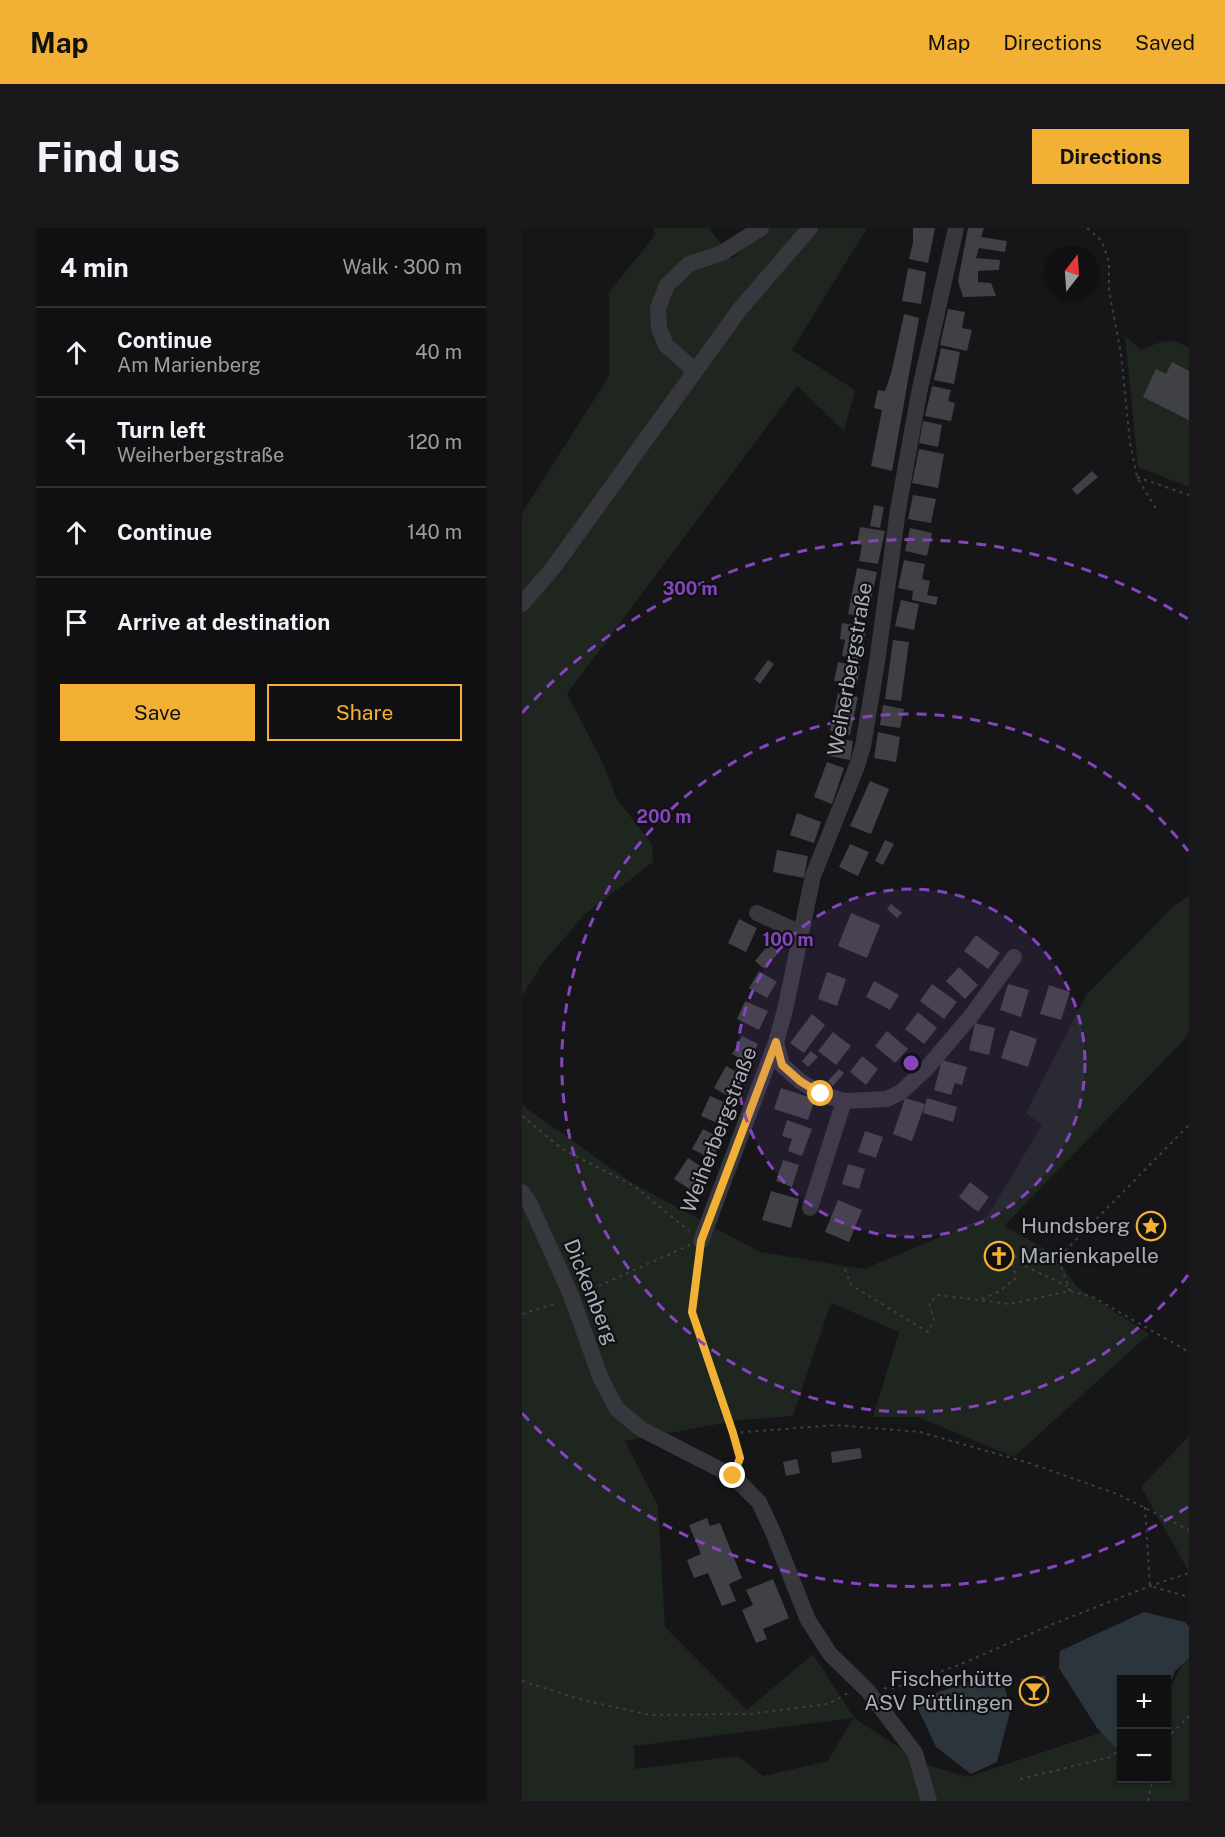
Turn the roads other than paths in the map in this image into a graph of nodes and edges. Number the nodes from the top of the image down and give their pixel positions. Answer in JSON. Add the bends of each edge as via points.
{"nodes":[{"id":1,"x":761,"y":228,"type":"edge"},
{"id":2,"x":810,"y":228,"type":"edge"},
{"id":3,"x":956,"y":228,"type":"edge"},
{"id":4,"x":694,"y":370,"type":"junction"},
{"id":5,"x":522,"y":604,"type":"edge"},
{"id":6,"x":757,"y":913,"type":"dead end"},
{"id":7,"x":801,"y":933,"type":"junction"},
{"id":8,"x":1014,"y":957,"type":"dead end"},
{"id":9,"x":776,"y":1042,"type":"junction"},
{"id":10,"x":844,"y":1101,"type":"junction"},
{"id":11,"x":522,"y":1192,"type":"edge"},
{"id":12,"x":810,"y":1208,"type":"dead end"},
{"id":13,"x":701,"y":1241,"type":"road end"},
{"id":14,"x":929,"y":1801,"type":"edge"}],
"edges":[{"from":1,"to":4,"type":"street","via":[[722,253],[689,264],[667,285],[658,308],[659,328],[666,345]]},
{"from":2,"to":4,"type":"street"},
{"from":3,"to":7,"type":"street","name":"Weiherbergstraße","via":[[919,393],[863,746],[813,876]]},
{"from":4,"to":5,"type":"street","via":[[553,568]]},
{"from":6,"to":7,"type":"street"},
{"from":7,"to":9,"type":"street","name":"Weiherbergstraße"},
{"from":8,"to":10,"type":"street","via":[[963,1025],[901,1092],[886,1098]]},
{"from":9,"to":10,"type":"street","via":[[782,1065],[821,1094]]},
{"from":9,"to":13,"type":"street","name":"Weiherbergstraße"},
{"from":10,"to":12,"type":"street"},
{"from":11,"to":14,"type":"street","name":"Dickenberg","via":[[572,1298],[601,1379],[617,1409],[641,1430],[733,1476],[759,1502],[808,1620],[830,1654],[868,1691],[915,1753]]}]}
